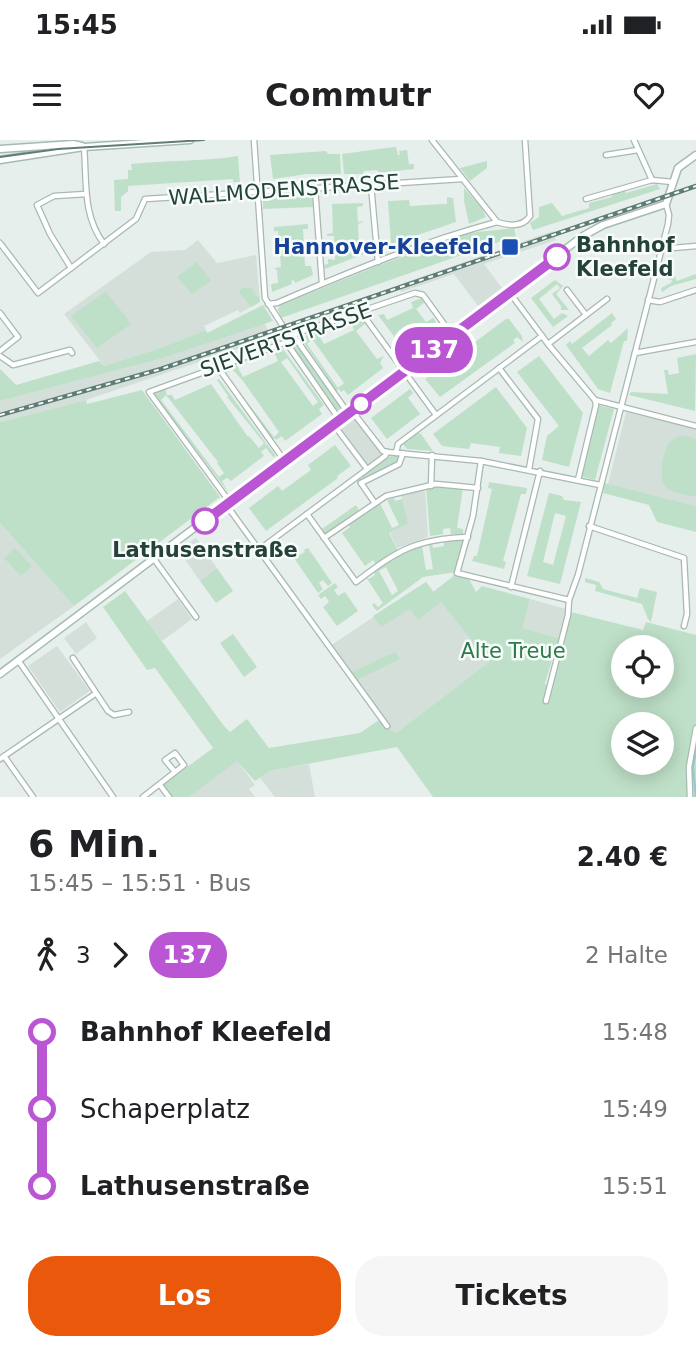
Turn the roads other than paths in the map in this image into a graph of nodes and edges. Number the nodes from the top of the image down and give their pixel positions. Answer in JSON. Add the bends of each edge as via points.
{"nodes":[{"id":1,"x":190,"y":140,"type":"edge"},
{"id":2,"x":254,"y":140,"type":"edge"},
{"id":3,"x":432,"y":140,"type":"edge"},
{"id":4,"x":525,"y":140,"type":"edge"},
{"id":5,"x":634,"y":140,"type":"edge"},
{"id":6,"x":49,"y":146,"type":"edge"},
{"id":7,"x":84,"y":146,"type":"junction"},
{"id":8,"x":20,"y":148,"type":"junction"},
{"id":9,"x":0,"y":149,"type":"edge"},
{"id":10,"x":638,"y":150,"type":"junction"},
{"id":11,"x":606,"y":155,"type":"dead end"},
{"id":12,"x":696,"y":155,"type":"edge"},
{"id":13,"x":19,"y":157,"type":"junction"},
{"id":14,"x":0,"y":160,"type":"edge"},
{"id":15,"x":462,"y":178,"type":"junction"},
{"id":16,"x":652,"y":180,"type":"junction"},
{"id":17,"x":674,"y":181,"type":"junction"},
{"id":18,"x":371,"y":184,"type":"junction"},
{"id":19,"x":315,"y":188,"type":"junction"},
{"id":20,"x":258,"y":192,"type":"junction"},
{"id":21,"x":86,"y":194,"type":"junction"},
{"id":22,"x":586,"y":199,"type":"dead end"},
{"id":23,"x":667,"y":202,"type":"junction"},
{"id":24,"x":498,"y":222,"type":"junction"},
{"id":25,"x":0,"y":243,"type":"edge"},
{"id":26,"x":104,"y":244,"type":"junction"},
{"id":27,"x":696,"y":246,"type":"edge"},
{"id":28,"x":661,"y":249,"type":"junction"},
{"id":29,"x":378,"y":261,"type":"junction"},
{"id":30,"x":71,"y":268,"type":"junction"},
{"id":31,"x":322,"y":284,"type":"junction"},
{"id":32,"x":566,"y":290,"type":"dead end"},
{"id":33,"x":696,"y":290,"type":"edge"},
{"id":34,"x":510,"y":293,"type":"junction"},
{"id":35,"x":607,"y":299,"type":"dead end"},
{"id":36,"x":648,"y":300,"type":"junction"},
{"id":37,"x":268,"y":304,"type":"junction"},
{"id":38,"x":361,"y":312,"type":"junction"},
{"id":39,"x":0,"y":313,"type":"edge"},
{"id":40,"x":586,"y":315,"type":"junction"},
{"id":41,"x":452,"y":336,"type":"junction"},
{"id":42,"x":542,"y":336,"type":"junction"},
{"id":43,"x":290,"y":339,"type":"junction"},
{"id":44,"x":696,"y":342,"type":"edge"},
{"id":45,"x":548,"y":344,"type":"junction"},
{"id":46,"x":635,"y":352,"type":"junction"},
{"id":47,"x":0,"y":353,"type":"edge"},
{"id":48,"x":72,"y":353,"type":"dead end"},
{"id":49,"x":216,"y":366,"type":"junction"},
{"id":50,"x":499,"y":368,"type":"junction"},
{"id":51,"x":404,"y":372,"type":"junction"},
{"id":52,"x":595,"y":400,"type":"junction"},
{"id":53,"x":621,"y":406,"type":"junction"},
{"id":54,"x":350,"y":412,"type":"junction"},
{"id":55,"x":436,"y":415,"type":"junction"},
{"id":56,"x":337,"y":422,"type":"junction"},
{"id":57,"x":696,"y":426,"type":"edge"},
{"id":58,"x":387,"y":452,"type":"junction"},
{"id":59,"x":400,"y":453,"type":"junction"},
{"id":60,"x":432,"y":455,"type":"junction"},
{"id":61,"x":284,"y":460,"type":"junction"},
{"id":62,"x":481,"y":460,"type":"junction"},
{"id":63,"x":368,"y":469,"type":"junction"},
{"id":64,"x":529,"y":469,"type":"junction"},
{"id":65,"x":540,"y":471,"type":"junction"},
{"id":66,"x":356,"y":477,"type":"junction"},
{"id":67,"x":578,"y":480,"type":"junction"},
{"id":68,"x":361,"y":483,"type":"junction"},
{"id":69,"x":600,"y":485,"type":"junction"},
{"id":70,"x":431,"y":486,"type":"junction"},
{"id":71,"x":478,"y":488,"type":"junction"},
{"id":72,"x":374,"y":502,"type":"junction"},
{"id":73,"x":228,"y":503,"type":"junction"},
{"id":74,"x":307,"y":514,"type":"junction"},
{"id":75,"x":589,"y":526,"type":"junction"},
{"id":76,"x":468,"y":537,"type":"junction"},
{"id":77,"x":324,"y":538,"type":"junction"},
{"id":78,"x":260,"y":549,"type":"junction"},
{"id":79,"x":154,"y":559,"type":"junction"},
{"id":80,"x":511,"y":587,"type":"junction"},
{"id":81,"x":569,"y":600,"type":"junction"},
{"id":82,"x":196,"y":617,"type":"dead end"},
{"id":83,"x":684,"y":626,"type":"dead end"},
{"id":84,"x":73,"y":658,"type":"dead end"},
{"id":85,"x":18,"y":660,"type":"junction"},
{"id":86,"x":0,"y":674,"type":"edge"},
{"id":87,"x":95,"y":694,"type":"junction"},
{"id":88,"x":546,"y":701,"type":"dead end"},
{"id":89,"x":129,"y":712,"type":"dead end"},
{"id":90,"x":58,"y":719,"type":"junction"},
{"id":91,"x":387,"y":726,"type":"dead end"},
{"id":92,"x":696,"y":728,"type":"edge"},
{"id":93,"x":2,"y":758,"type":"edge"},
{"id":94,"x":175,"y":772,"type":"dead end"},
{"id":95,"x":160,"y":785,"type":"junction"},
{"id":96,"x":33,"y":797,"type":"edge"},
{"id":97,"x":113,"y":797,"type":"edge"},
{"id":98,"x":144,"y":797,"type":"edge"},
{"id":99,"x":169,"y":797,"type":"edge"},
{"id":100,"x":690,"y":797,"type":"edge"}],
"edges":[{"from":1,"to":7,"type":"street"},
{"from":2,"to":20,"type":"street"},
{"from":3,"to":15,"type":"street"},
{"from":4,"to":24,"type":"street","via":[[530,216],[526,222]]},
{"from":5,"to":10,"type":"street"},
{"from":6,"to":7,"type":"street"},
{"from":6,"to":8,"type":"street"},
{"from":6,"to":13,"type":"street"},
{"from":7,"to":21,"type":"street"},
{"from":8,"to":9,"type":"street"},
{"from":8,"to":13,"type":"street"},
{"from":10,"to":11,"type":"street"},
{"from":10,"to":16,"type":"street"},
{"from":12,"to":17,"type":"street","via":[[678,168]]},
{"from":13,"to":14,"type":"street"},
{"from":15,"to":18,"type":"street","name":"WALLMODENSTRASSE"},
{"from":15,"to":24,"type":"street"},
{"from":16,"to":17,"type":"street"},
{"from":16,"to":22,"type":"street"},
{"from":17,"to":23,"type":"street"},
{"from":18,"to":19,"type":"street","name":"WALLMODENSTRASSE"},
{"from":18,"to":29,"type":"street"},
{"from":19,"to":20,"type":"street","name":"WALLMODENSTRASSE"},
{"from":19,"to":31,"type":"street"},
{"from":20,"to":26,"type":"street","name":"WALLMODENSTRASSE","via":[[145,199],[136,219]]},
{"from":20,"to":37,"type":"street"},
{"from":21,"to":26,"type":"street","via":[[92,226]]},
{"from":21,"to":30,"type":"street","via":[[54,196],[37,205]]},
{"from":23,"to":28,"type":"street","via":[[668,224]]},
{"from":23,"to":34,"type":"street","via":[[593,230]]},
{"from":24,"to":29,"type":"street"},
{"from":25,"to":30,"type":"street","name":"WALLMODENSTRASSE","via":[[38,293]]},
{"from":26,"to":30,"type":"street","name":"WALLMODENSTRASSE"},
{"from":27,"to":28,"type":"street"},
{"from":28,"to":36,"type":"street"},
{"from":29,"to":31,"type":"street"},
{"from":31,"to":37,"type":"street"},
{"from":32,"to":40,"type":"street"},
{"from":33,"to":36,"type":"street","via":[[660,302]]},
{"from":34,"to":41,"type":"street"},
{"from":34,"to":42,"type":"street"},
{"from":35,"to":40,"type":"street"},
{"from":36,"to":46,"type":"street"},
{"from":37,"to":43,"type":"street"},
{"from":38,"to":41,"type":"street","name":"SIEVERTSTRASSE","via":[[420,293]]},
{"from":38,"to":43,"type":"street","name":"SIEVERTSTRASSE"},
{"from":38,"to":51,"type":"street"},
{"from":39,"to":47,"type":"street","via":[[18,337]]},
{"from":40,"to":45,"type":"street"},
{"from":41,"to":51,"type":"street"},
{"from":42,"to":45,"type":"street"},
{"from":42,"to":50,"type":"street"},
{"from":43,"to":49,"type":"street","name":"SIEVERTSTRASSE"},
{"from":43,"to":54,"type":"street"},
{"from":43,"to":56,"type":"street"},
{"from":44,"to":46,"type":"street"},
{"from":45,"to":52,"type":"street"},
{"from":46,"to":53,"type":"street"},
{"from":47,"to":48,"type":"street","via":[[13,365]]},
{"from":49,"to":61,"type":"street"},
{"from":49,"to":73,"type":"street","name":"SIEVERTSTRASSE","via":[[149,392]]},
{"from":50,"to":55,"type":"street"},
{"from":50,"to":64,"type":"street","via":[[538,419]]},
{"from":51,"to":54,"type":"street"},
{"from":51,"to":55,"type":"street"},
{"from":52,"to":53,"type":"street"},
{"from":52,"to":67,"type":"street"},
{"from":53,"to":57,"type":"street"},
{"from":53,"to":69,"type":"street"},
{"from":54,"to":56,"type":"street"},
{"from":54,"to":58,"type":"street"},
{"from":55,"to":59,"type":"street","via":[[398,444]]},
{"from":56,"to":61,"type":"street"},
{"from":56,"to":63,"type":"street"},
{"from":58,"to":59,"type":"street"},
{"from":58,"to":63,"type":"street"},
{"from":59,"to":60,"type":"street"},
{"from":59,"to":68,"type":"street","via":[[399,464]]},
{"from":60,"to":62,"type":"street"},
{"from":60,"to":70,"type":"street"},
{"from":61,"to":73,"type":"street"},
{"from":62,"to":64,"type":"street"},
{"from":62,"to":71,"type":"street"},
{"from":63,"to":66,"type":"street"},
{"from":64,"to":65,"type":"street"},
{"from":65,"to":67,"type":"street"},
{"from":65,"to":80,"type":"street"},
{"from":66,"to":68,"type":"street"},
{"from":66,"to":74,"type":"street"},
{"from":67,"to":69,"type":"street"},
{"from":68,"to":72,"type":"street"},
{"from":69,"to":75,"type":"street"},
{"from":70,"to":71,"type":"street"},
{"from":70,"to":72,"type":"street"},
{"from":71,"to":76,"type":"street"},
{"from":72,"to":77,"type":"street"},
{"from":73,"to":78,"type":"street"},
{"from":73,"to":79,"type":"street"},
{"from":74,"to":77,"type":"street"},
{"from":74,"to":78,"type":"street"},
{"from":75,"to":81,"type":"street"},
{"from":75,"to":83,"type":"street","via":[[684,558]]},
{"from":76,"to":77,"type":"street","via":[[418,542],[356,582]]},
{"from":76,"to":80,"type":"street","via":[[457,573]]},
{"from":78,"to":91,"type":"street"},
{"from":79,"to":82,"type":"street"},
{"from":79,"to":85,"type":"street"},
{"from":80,"to":81,"type":"street"},
{"from":81,"to":88,"type":"street"},
{"from":84,"to":87,"type":"street"},
{"from":85,"to":86,"type":"street"},
{"from":85,"to":90,"type":"street"},
{"from":87,"to":89,"type":"street","via":[[108,712]]},
{"from":87,"to":90,"type":"street"},
{"from":90,"to":93,"type":"street"},
{"from":90,"to":97,"type":"street"},
{"from":92,"to":100,"type":"street","via":[[689,767]]},
{"from":93,"to":96,"type":"street"},
{"from":94,"to":95,"type":"street"},
{"from":95,"to":98,"type":"street"},
{"from":95,"to":99,"type":"street"}]}
